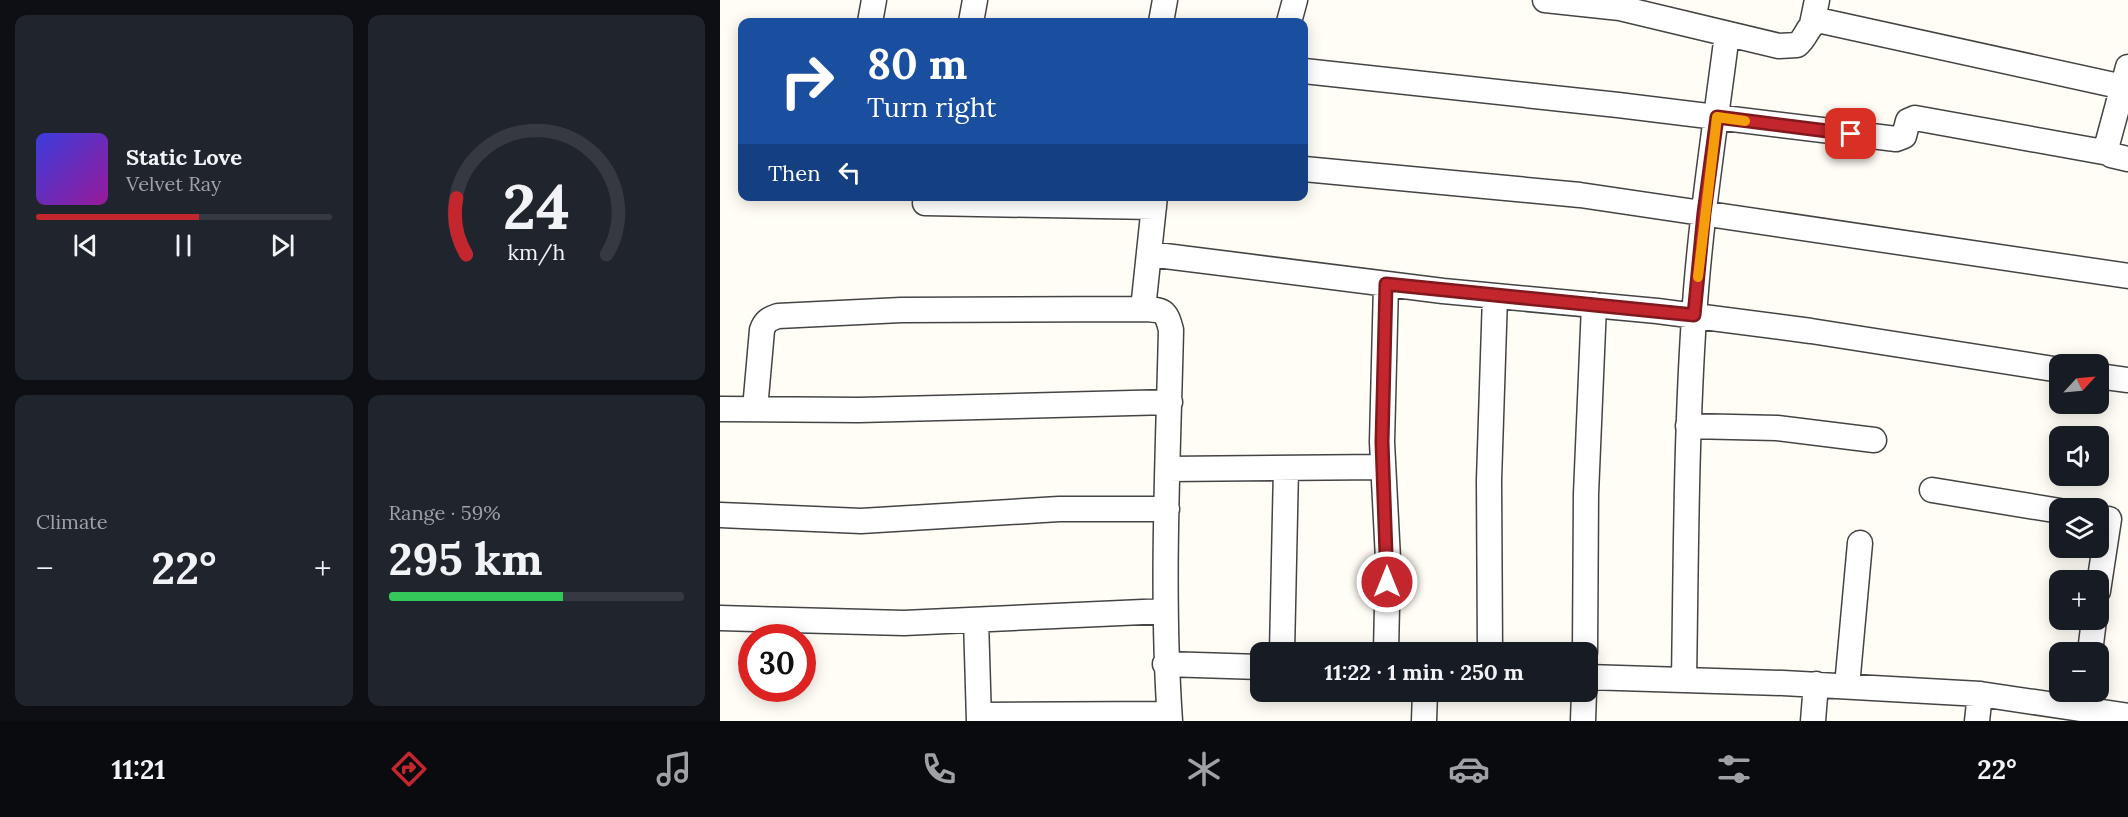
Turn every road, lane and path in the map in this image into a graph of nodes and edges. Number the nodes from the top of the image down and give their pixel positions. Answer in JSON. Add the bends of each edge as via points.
{"nodes":[{"id":1,"x":874,"y":0,"type":"edge"},
{"id":2,"x":975,"y":0,"type":"edge"},
{"id":3,"x":1165,"y":0,"type":"edge"},
{"id":4,"x":1294,"y":0,"type":"edge"},
{"id":5,"x":1545,"y":0,"type":"edge"},
{"id":6,"x":1817,"y":0,"type":"edge"},
{"id":7,"x":1669,"y":9,"type":"edge"},
{"id":8,"x":871,"y":18,"type":"edge"},
{"id":9,"x":972,"y":18,"type":"edge"},
{"id":10,"x":1162,"y":18,"type":"edge"},
{"id":11,"x":1290,"y":18,"type":"edge"},
{"id":12,"x":1812,"y":24,"type":"junction"},
{"id":13,"x":1727,"y":34,"type":"junction"},
{"id":14,"x":1308,"y":71,"type":"edge"},
{"id":15,"x":2126,"y":81,"type":"edge"},
{"id":16,"x":1717,"y":117,"type":"junction"},
{"id":17,"x":2119,"y":156,"type":"edge"},
{"id":18,"x":1308,"y":169,"type":"edge"},
{"id":19,"x":1155,"y":202,"type":"edge"},
{"id":20,"x":925,"y":203,"type":"dead end"},
{"id":21,"x":1704,"y":213,"type":"junction"},
{"id":22,"x":1149,"y":254,"type":"junction"},
{"id":23,"x":2128,"y":276,"type":"edge"},
{"id":24,"x":1386,"y":284,"type":"junction"},
{"id":25,"x":1495,"y":296,"type":"junction"},
{"id":26,"x":1594,"y":305,"type":"junction"},
{"id":27,"x":1143,"y":309,"type":"junction"},
{"id":28,"x":1694,"y":315,"type":"junction"},
{"id":29,"x":2049,"y":368,"type":"edge"},
{"id":30,"x":2109,"y":377,"type":"edge"},
{"id":31,"x":2128,"y":380,"type":"edge"},
{"id":32,"x":1170,"y":402,"type":"junction"},
{"id":33,"x":720,"y":409,"type":"edge"},
{"id":34,"x":755,"y":409,"type":"junction"},
{"id":35,"x":1688,"y":426,"type":"junction"},
{"id":36,"x":1874,"y":440,"type":"dead end"},
{"id":37,"x":1383,"y":467,"type":"junction"},
{"id":38,"x":1286,"y":468,"type":"junction"},
{"id":39,"x":1168,"y":469,"type":"junction"},
{"id":40,"x":1932,"y":490,"type":"dead end"},
{"id":41,"x":1167,"y":509,"type":"junction"},
{"id":42,"x":2049,"y":509,"type":"edge"},
{"id":43,"x":720,"y":516,"type":"edge"},
{"id":44,"x":2112,"y":519,"type":"edge"},
{"id":45,"x":1860,"y":543,"type":"dead end"},
{"id":46,"x":2102,"y":570,"type":"edge"},
{"id":47,"x":1165,"y":611,"type":"junction"},
{"id":48,"x":720,"y":618,"type":"edge"},
{"id":49,"x":976,"y":620,"type":"junction"},
{"id":50,"x":1282,"y":642,"type":"edge"},
{"id":51,"x":1386,"y":642,"type":"edge"},
{"id":52,"x":1490,"y":642,"type":"edge"},
{"id":53,"x":1585,"y":642,"type":"edge"},
{"id":54,"x":1166,"y":664,"type":"junction"},
{"id":55,"x":1250,"y":667,"type":"edge"},
{"id":56,"x":1598,"y":676,"type":"edge"},
{"id":57,"x":1684,"y":680,"type":"junction"},
{"id":58,"x":1816,"y":684,"type":"junction"},
{"id":59,"x":1847,"y":686,"type":"junction"},
{"id":60,"x":1980,"y":694,"type":"junction"},
{"id":61,"x":1425,"y":702,"type":"edge"},
{"id":62,"x":1584,"y":702,"type":"edge"},
{"id":63,"x":2083,"y":707,"type":"edge"},
{"id":64,"x":2128,"y":716,"type":"edge"},
{"id":65,"x":979,"y":718,"type":"edge"},
{"id":66,"x":1170,"y":718,"type":"edge"},
{"id":67,"x":1424,"y":721,"type":"edge"},
{"id":68,"x":1583,"y":721,"type":"edge"},
{"id":69,"x":1814,"y":721,"type":"edge"},
{"id":70,"x":1977,"y":721,"type":"edge"}],
"edges":[{"from":1,"to":8,"type":"street"},
{"from":2,"to":9,"type":"street"},
{"from":3,"to":10,"type":"street"},
{"from":4,"to":11,"type":"street"},
{"from":5,"to":7,"type":"street"},
{"from":6,"to":12,"type":"street"},
{"from":7,"to":13,"type":"street"},
{"from":12,"to":13,"type":"street","via":[[1794,46]]},
{"from":12,"to":15,"type":"street","via":[[1822,21]]},
{"from":13,"to":16,"type":"street"},
{"from":14,"to":16,"type":"street"},
{"from":15,"to":17,"type":"street","via":[[2107,145]]},
{"from":16,"to":17,"type":"street","via":[[1896,139],[1904,136],[1908,121],[1915,118]]},
{"from":16,"to":21,"type":"street"},
{"from":18,"to":21,"type":"street","via":[[1580,195]]},
{"from":19,"to":20,"type":"street"},
{"from":19,"to":22,"type":"street"},
{"from":21,"to":23,"type":"street"},
{"from":21,"to":28,"type":"street"},
{"from":22,"to":24,"type":"street"},
{"from":22,"to":27,"type":"street"},
{"from":24,"to":25,"type":"street"},
{"from":24,"to":37,"type":"street"},
{"from":25,"to":26,"type":"street"},
{"from":25,"to":52,"type":"street"},
{"from":26,"to":28,"type":"street"},
{"from":26,"to":53,"type":"street"},
{"from":27,"to":32,"type":"street","via":[[1160,310],[1168,316]]},
{"from":27,"to":34,"type":"street","via":[[901,310],[778,316],[764,323],[762,330]]},
{"from":28,"to":29,"type":"street"},
{"from":28,"to":35,"type":"street"},
{"from":30,"to":31,"type":"street"},
{"from":32,"to":34,"type":"street","via":[[942,409]]},
{"from":32,"to":39,"type":"street"},
{"from":33,"to":34,"type":"street"},
{"from":35,"to":36,"type":"street","via":[[1777,428]]},
{"from":35,"to":57,"type":"street"},
{"from":37,"to":38,"type":"street"},
{"from":37,"to":51,"type":"street","via":[[1388,559]]},
{"from":38,"to":39,"type":"street"},
{"from":38,"to":50,"type":"street"},
{"from":39,"to":41,"type":"street"},
{"from":40,"to":42,"type":"street"},
{"from":41,"to":43,"type":"street","via":[[1059,509],[861,521]]},
{"from":41,"to":47,"type":"street"},
{"from":44,"to":46,"type":"street"},
{"from":45,"to":59,"type":"street"},
{"from":47,"to":49,"type":"street"},
{"from":47,"to":54,"type":"street"},
{"from":48,"to":49,"type":"street","via":[[904,623]]},
{"from":49,"to":65,"type":"street"},
{"from":54,"to":55,"type":"street"},
{"from":54,"to":66,"type":"street"},
{"from":56,"to":57,"type":"street"},
{"from":57,"to":58,"type":"street"},
{"from":58,"to":59,"type":"street"},
{"from":58,"to":69,"type":"street"},
{"from":59,"to":60,"type":"street"},
{"from":60,"to":63,"type":"street"},
{"from":60,"to":70,"type":"street"},
{"from":61,"to":67,"type":"street"},
{"from":62,"to":68,"type":"street"},
{"from":63,"to":64,"type":"street"},
{"from":65,"to":66,"type":"street"}]}
